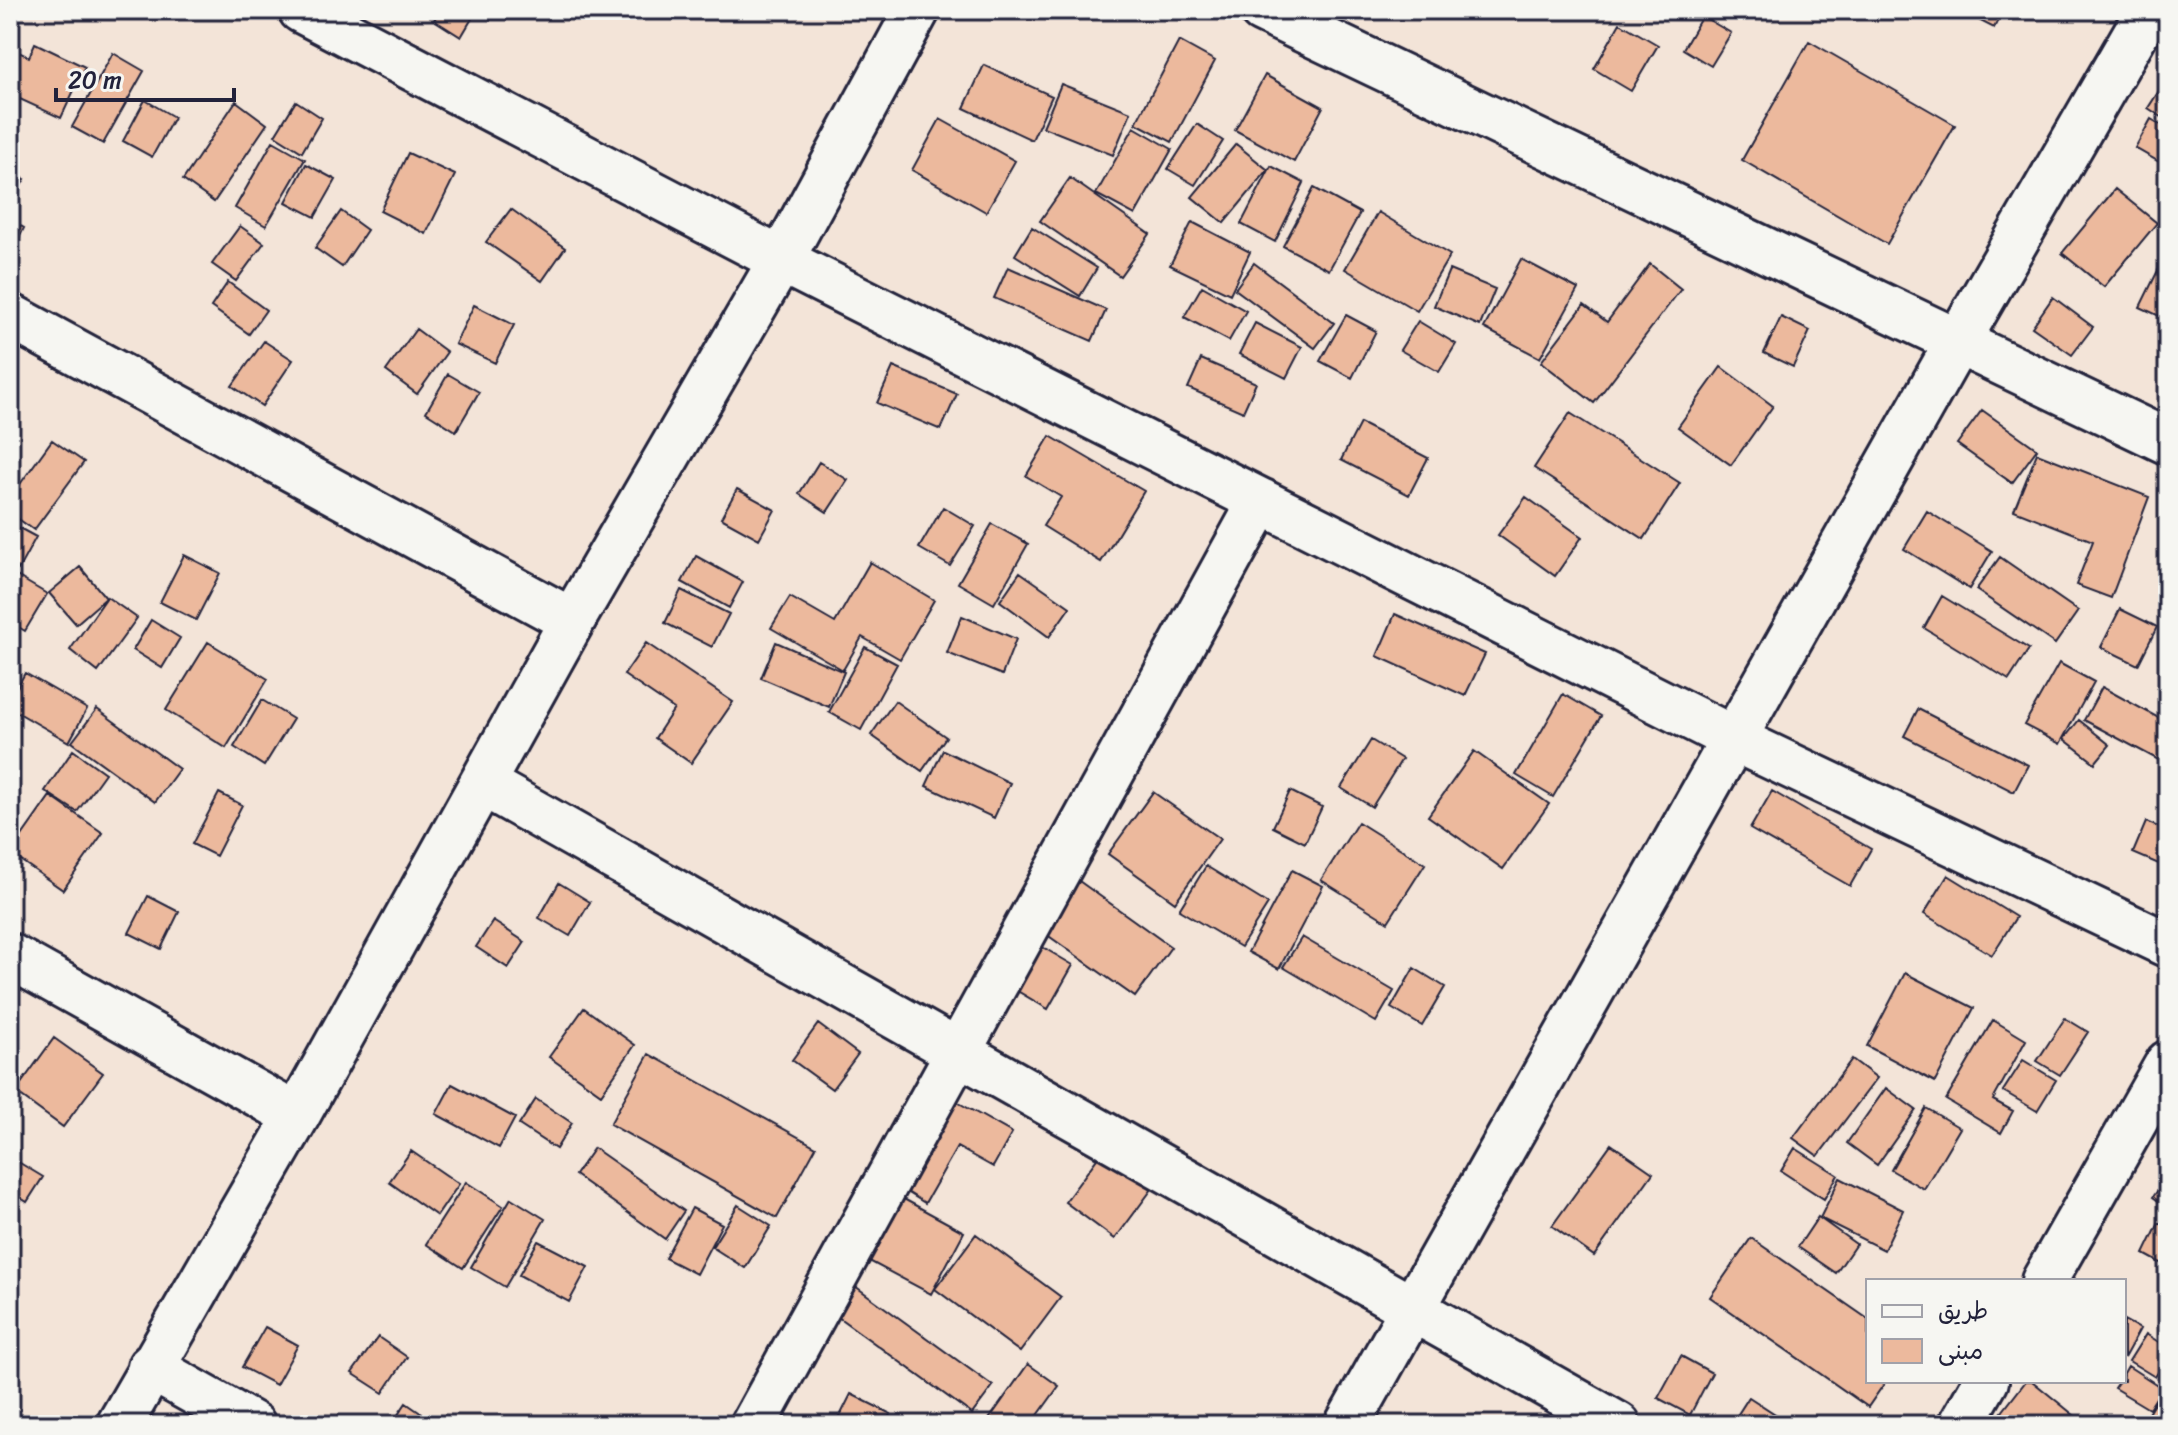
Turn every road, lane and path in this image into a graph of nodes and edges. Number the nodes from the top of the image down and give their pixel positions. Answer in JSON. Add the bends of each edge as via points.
{"nodes":[{"id":1,"x":301,"y":10,"type":"edge"},
{"id":2,"x":917,"y":10,"type":"edge"},
{"id":3,"x":1262,"y":10,"type":"edge"},
{"id":4,"x":2149,"y":10,"type":"edge"},
{"id":5,"x":781,"y":260,"type":"junction"},
{"id":6,"x":10,"y":316,"type":"edge"},
{"id":7,"x":1958,"y":341,"type":"junction"},
{"id":8,"x":2168,"y":442,"type":"edge"},
{"id":9,"x":1261,"y":501,"type":"junction"},
{"id":10,"x":572,"y":621,"type":"junction"},
{"id":11,"x":1734,"y":739,"type":"junction"},
{"id":12,"x":482,"y":783,"type":"junction"},
{"id":13,"x":2168,"y":945,"type":"edge"},
{"id":14,"x":10,"y":956,"type":"edge"},
{"id":15,"x":956,"y":1052,"type":"junction"},
{"id":16,"x":2168,"y":1063,"type":"edge"},
{"id":17,"x":297,"y":1116,"type":"junction"},
{"id":18,"x":2045,"y":1279,"type":"edge"},
{"id":19,"x":1411,"y":1310,"type":"junction"},
{"id":20,"x":150,"y":1367,"type":"junction"},
{"id":21,"x":1985,"y":1383,"type":"edge"},
{"id":22,"x":119,"y":1425,"type":"edge"},
{"id":23,"x":253,"y":1425,"type":"edge"},
{"id":24,"x":753,"y":1425,"type":"edge"},
{"id":25,"x":1347,"y":1425,"type":"edge"},
{"id":26,"x":1618,"y":1425,"type":"edge"},
{"id":27,"x":1961,"y":1425,"type":"edge"}],
"edges":[{"from":1,"to":5,"type":"street"},
{"from":2,"to":5,"type":"street"},
{"from":3,"to":7,"type":"street"},
{"from":4,"to":7,"type":"street"},
{"from":5,"to":9,"type":"street"},
{"from":5,"to":10,"type":"street"},
{"from":6,"to":10,"type":"street"},
{"from":7,"to":8,"type":"street"},
{"from":7,"to":11,"type":"street"},
{"from":9,"to":11,"type":"street"},
{"from":9,"to":15,"type":"street"},
{"from":10,"to":12,"type":"street"},
{"from":11,"to":13,"type":"street"},
{"from":11,"to":19,"type":"street"},
{"from":12,"to":15,"type":"street"},
{"from":12,"to":17,"type":"street"},
{"from":14,"to":17,"type":"street"},
{"from":15,"to":19,"type":"street"},
{"from":15,"to":24,"type":"street"},
{"from":16,"to":18,"type":"street"},
{"from":17,"to":20,"type":"street"},
{"from":19,"to":25,"type":"street"},
{"from":19,"to":26,"type":"street"},
{"from":20,"to":22,"type":"street"},
{"from":20,"to":23,"type":"street"},
{"from":21,"to":27,"type":"street"}]}
